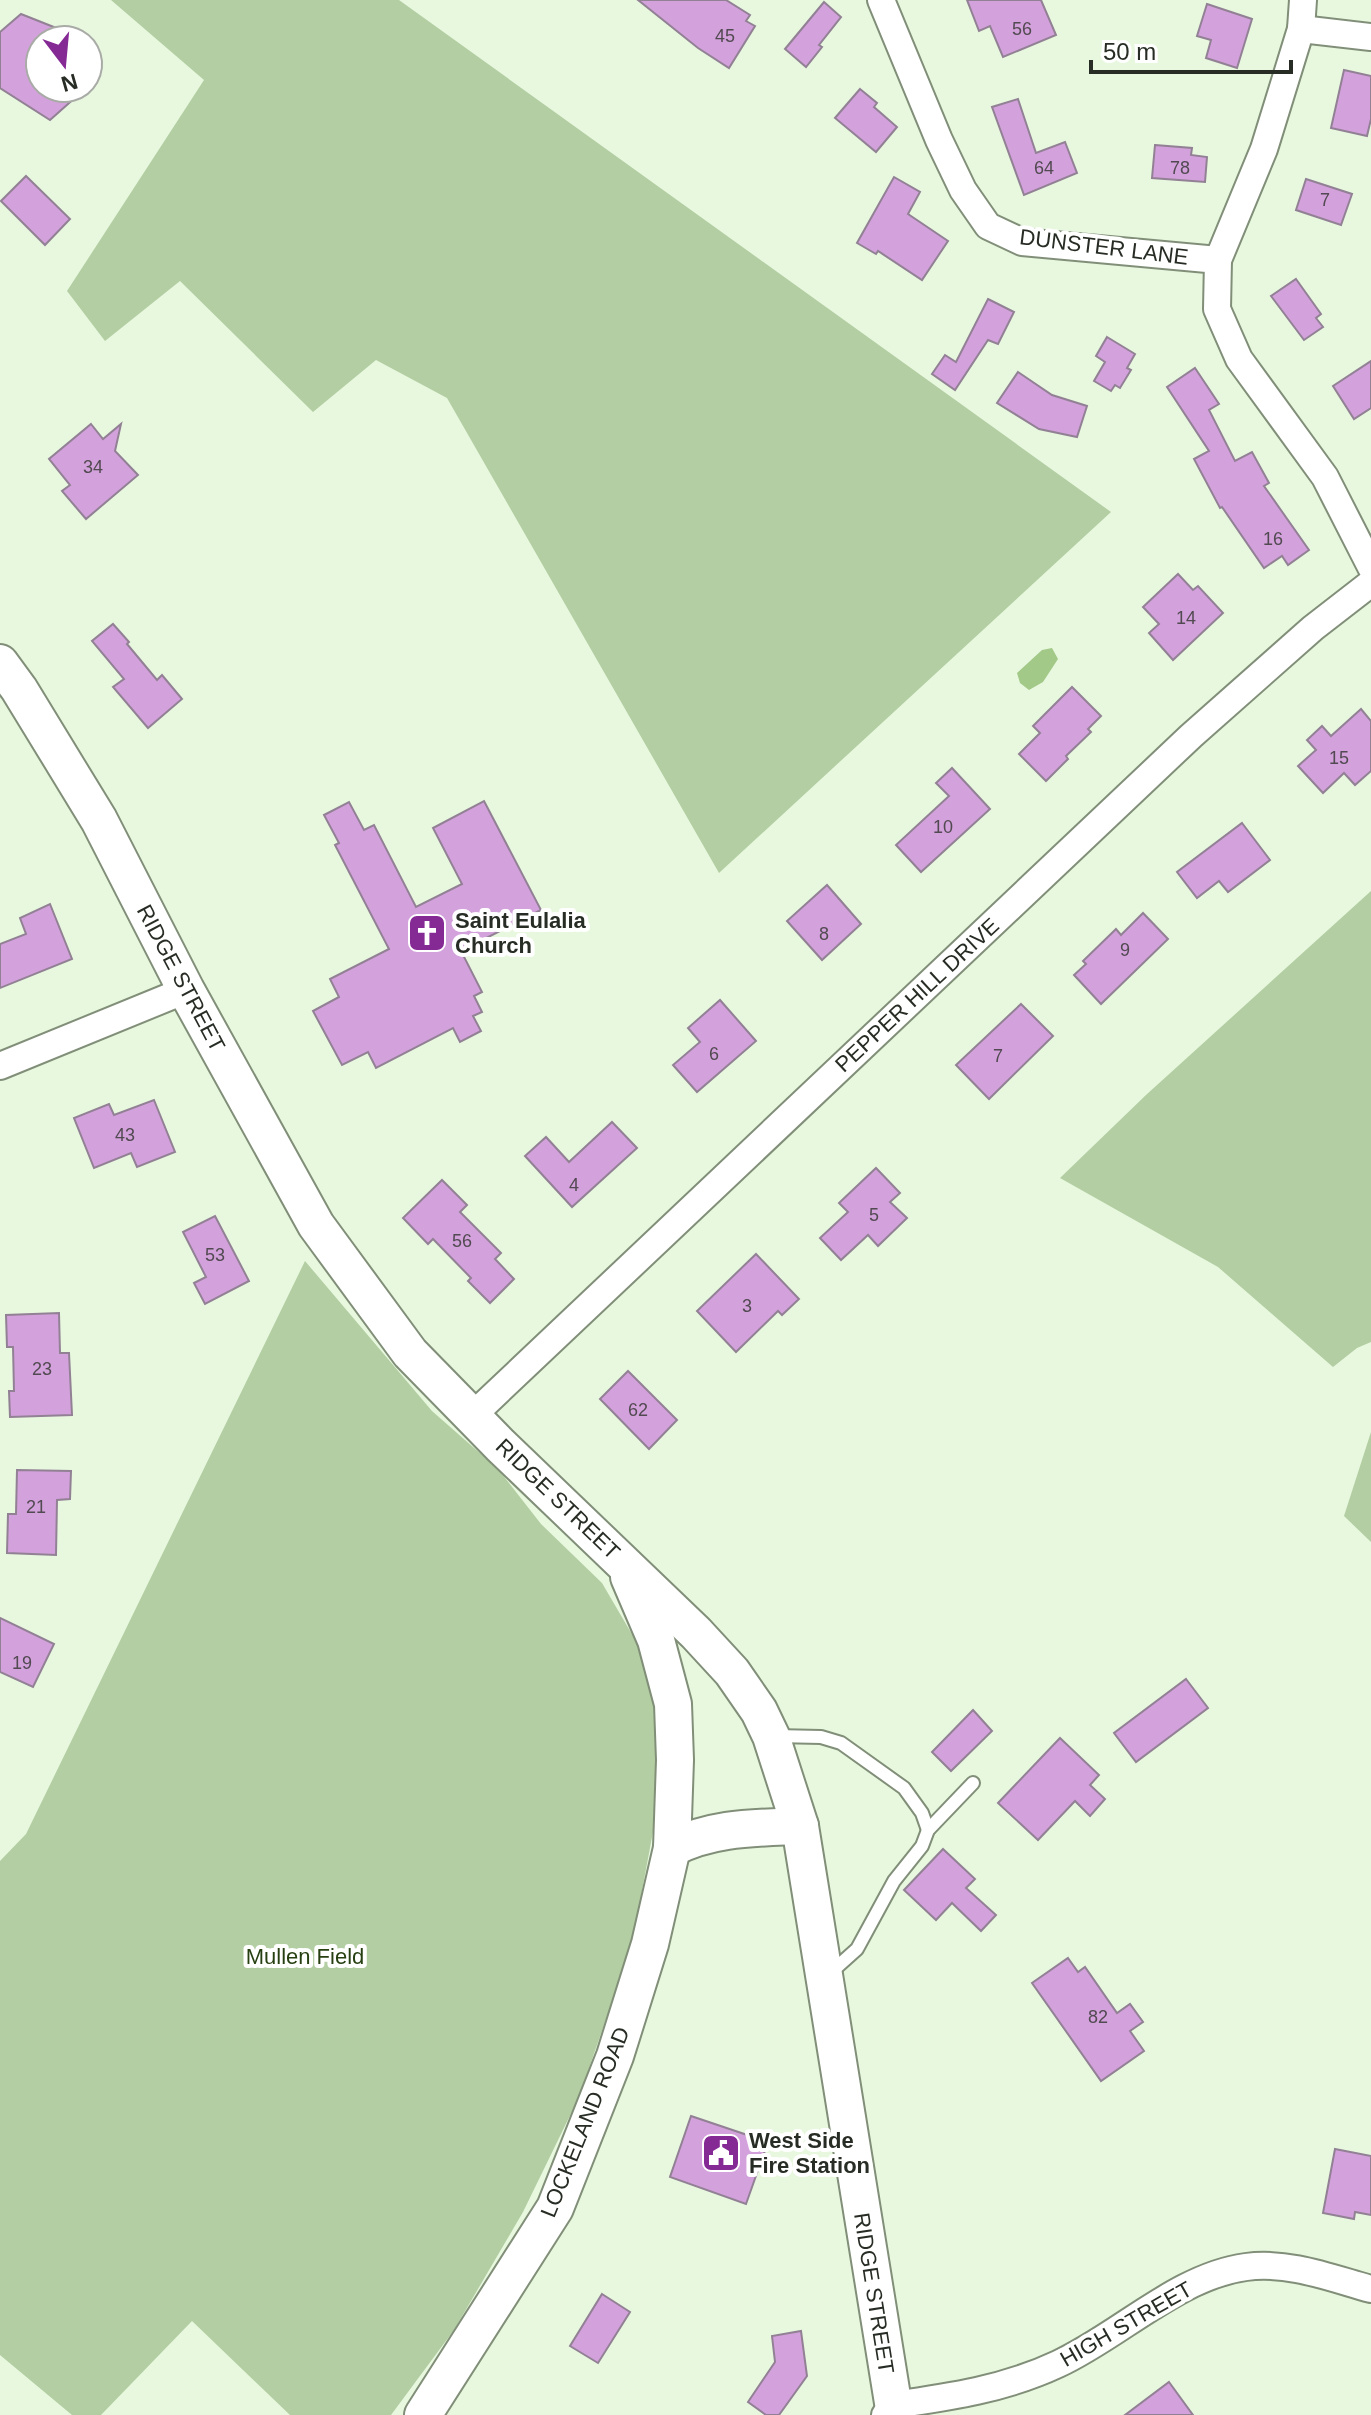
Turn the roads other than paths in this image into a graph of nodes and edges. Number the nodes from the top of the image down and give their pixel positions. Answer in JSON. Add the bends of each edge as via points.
{"nodes":[{"id":1,"x":881,"y":0,"type":"edge"},
{"id":2,"x":1303,"y":0,"type":"edge"},
{"id":3,"x":1301,"y":29,"type":"junction"},
{"id":4,"x":1371,"y":37,"type":"edge"},
{"id":5,"x":1218,"y":260,"type":"junction"},
{"id":6,"x":1371,"y":567,"type":"edge"},
{"id":7,"x":1371,"y":583,"type":"edge"},
{"id":8,"x":0,"y":663,"type":"edge"},
{"id":9,"x":186,"y":990,"type":"junction"},
{"id":10,"x":0,"y":1066,"type":"edge"},
{"id":11,"x":472,"y":1416,"type":"junction"},
{"id":12,"x":622,"y":1561,"type":"junction"},
{"id":13,"x":771,"y":1736,"type":"junction"},
{"id":14,"x":973,"y":1783,"type":"dead end"},
{"id":15,"x":800,"y":1826,"type":"junction"},
{"id":16,"x":928,"y":1830,"type":"junction"},
{"id":17,"x":672,"y":1848,"type":"junction"},
{"id":18,"x":826,"y":1977,"type":"junction"},
{"id":19,"x":1371,"y":2289,"type":"edge"},
{"id":20,"x":891,"y":2412,"type":"edge"},
{"id":21,"x":423,"y":2415,"type":"edge"}],
"edges":[{"from":1,"to":5,"type":"street","name":"DUNSTER LANE","via":[[939,140],[988,226],[1022,242]]},
{"from":2,"to":3,"type":"street"},
{"from":3,"to":4,"type":"street"},
{"from":3,"to":5,"type":"street","via":[[1264,149]]},
{"from":5,"to":6,"type":"street","name":"DUNSTER LANE","via":[[1217,309],[1239,359],[1325,477]]},
{"from":7,"to":11,"type":"street","name":"PEPPER HILL DRIVE","via":[[1191,736]]},
{"from":8,"to":9,"type":"main road","name":"RIDGE STREET","via":[[99,820]]},
{"from":9,"to":10,"type":"street"},
{"from":9,"to":11,"type":"main road","name":"RIDGE STREET","via":[[316,1225],[410,1353]]},
{"from":11,"to":12,"type":"main road","name":"RIDGE STREET"},
{"from":12,"to":13,"type":"main road","name":"RIDGE STREET","via":[[732,1672]]},
{"from":12,"to":17,"type":"main road","name":"LOCKELAND ROAD","via":[[656,1640],[673,1704]]},
{"from":13,"to":15,"type":"main road","name":"RIDGE STREET"},
{"from":13,"to":16,"type":"lane","via":[[841,1743],[904,1788]]},
{"from":14,"to":16,"type":"lane"},
{"from":15,"to":17,"type":"main road","via":[[736,1828]]},
{"from":15,"to":18,"type":"main road","name":"RIDGE STREET"},
{"from":16,"to":18,"type":"lane","via":[[866,1937]]},
{"from":17,"to":21,"type":"main road","name":"LOCKELAND ROAD","via":[[650,1944],[615,2056],[555,2208]]},
{"from":18,"to":20,"type":"main road","name":"RIDGE STREET"},
{"from":19,"to":20,"type":"street","name":"HIGH STREET","via":[[1281,2266],[1222,2271],[1059,2364],[974,2393]]}]}
